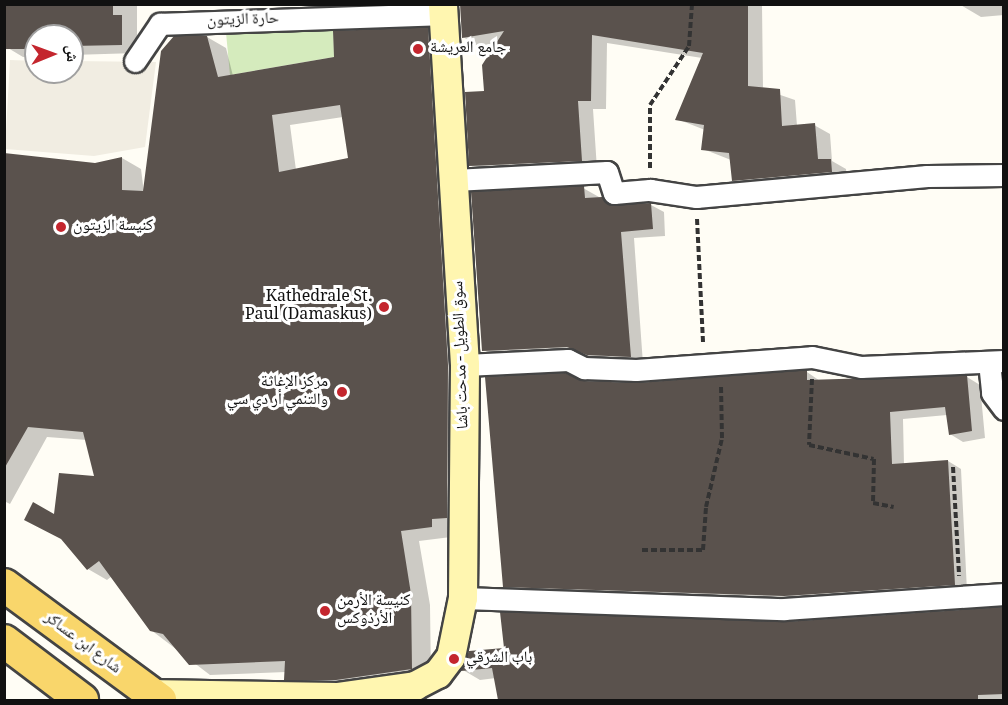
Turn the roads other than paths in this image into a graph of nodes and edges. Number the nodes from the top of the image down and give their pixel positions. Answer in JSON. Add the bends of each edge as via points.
{"nodes":[{"id":1,"x":443,"y":9,"type":"edge"},
{"id":2,"x":135,"y":61,"type":"dead end"},
{"id":3,"x":1004,"y":175,"type":"edge"},
{"id":4,"x":454,"y":180,"type":"junction"},
{"id":5,"x":996,"y":361,"type":"edge"},
{"id":6,"x":465,"y":365,"type":"junction"},
{"id":7,"x":1004,"y":409,"type":"edge"},
{"id":8,"x":4,"y":585,"type":"edge"},
{"id":9,"x":1004,"y":594,"type":"edge"},
{"id":10,"x":463,"y":598,"type":"junction"},
{"id":11,"x":4,"y":640,"type":"edge"},
{"id":12,"x":154,"y":697,"type":"edge"},
{"id":13,"x":332,"y":699,"type":"edge"},
{"id":14,"x":82,"y":700,"type":"edge"}],
"edges":[{"from":1,"to":2,"type":"street","name":"حارة الزيتون","via":[[160,24]]},
{"from":1,"to":4,"type":"street","name":"سوق الطويل - مدحت باشا"},
{"from":3,"to":4,"type":"street","via":[[927,176],[696,197],[650,190],[614,193],[607,172]]},
{"from":4,"to":6,"type":"street","name":"سوق الطويل - مدحت باشا"},
{"from":5,"to":6,"type":"street","via":[[861,367],[812,357],[712,368],[584,368],[568,360]]},
{"from":5,"to":7,"type":"street","via":[[992,393]]},
{"from":6,"to":10,"type":"street","name":"سوق الطويل - مدحت باشا"},
{"from":8,"to":12,"type":"main road","name":"شارع ابن عساكر"},
{"from":9,"to":10,"type":"street","via":[[959,601],[784,609]]},
{"from":10,"to":13,"type":"street","name":"سوق الطويل - مدحت باشا","via":[[451,657],[438,674],[415,686]]},
{"from":11,"to":14,"type":"main road"},
{"from":12,"to":13,"type":"street"}]}
